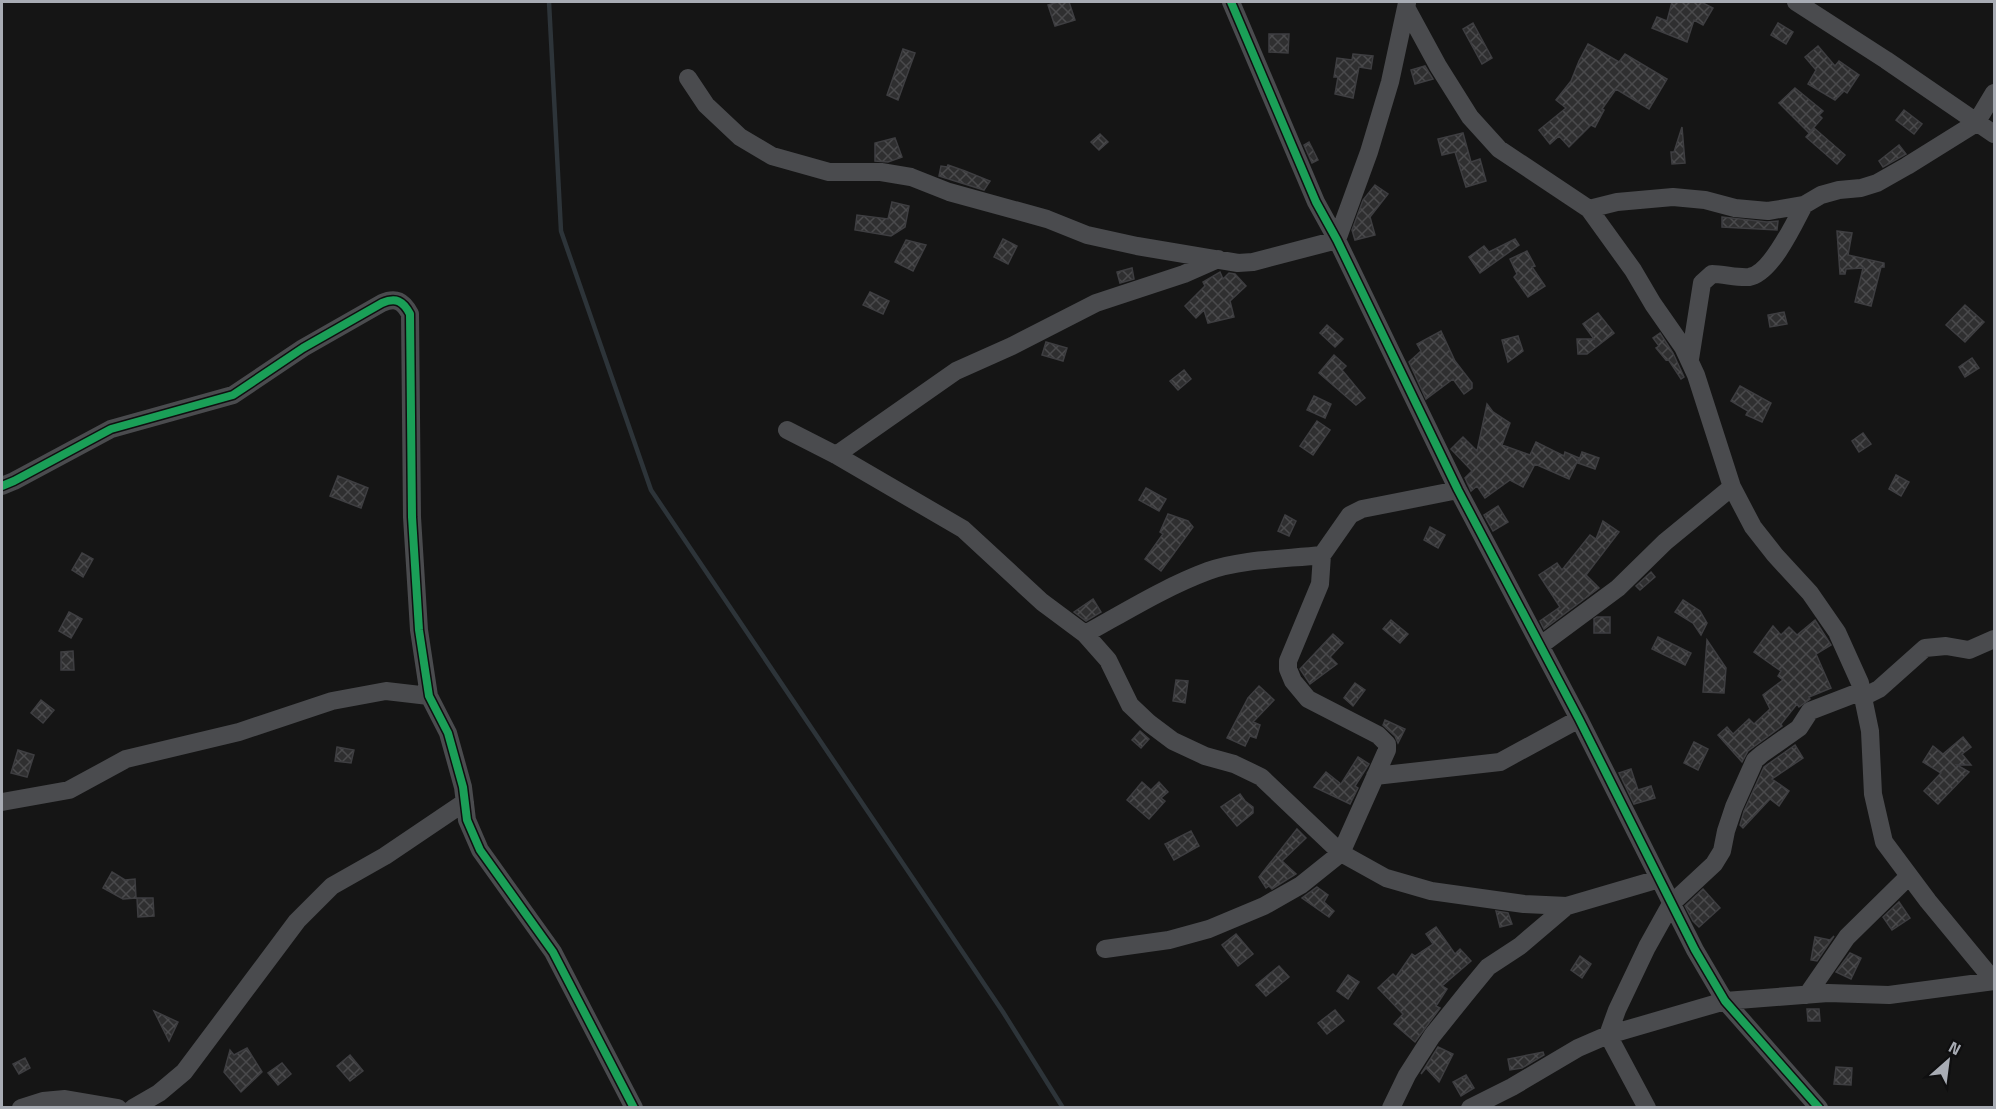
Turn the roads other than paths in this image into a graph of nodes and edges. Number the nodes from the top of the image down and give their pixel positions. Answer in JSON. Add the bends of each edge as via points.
{"nodes":[{"id":1,"x":1231,"y":2,"type":"edge"},
{"id":2,"x":1796,"y":2,"type":"edge"},
{"id":3,"x":1407,"y":5,"type":"edge"},
{"id":4,"x":688,"y":78,"type":"dead end"},
{"id":5,"x":1995,"y":93,"type":"edge"},
{"id":6,"x":1976,"y":123,"type":"junction"},
{"id":7,"x":1995,"y":134,"type":"edge"},
{"id":8,"x":1804,"y":205,"type":"junction"},
{"id":9,"x":1589,"y":209,"type":"junction"},
{"id":10,"x":1337,"y":240,"type":"junction"},
{"id":11,"x":1218,"y":260,"type":"junction"},
{"id":12,"x":1690,"y":359,"type":"junction"},
{"id":13,"x":787,"y":430,"type":"dead end"},
{"id":14,"x":836,"y":455,"type":"junction"},
{"id":15,"x":2,"y":486,"type":"edge"},
{"id":16,"x":1732,"y":488,"type":"junction"},
{"id":17,"x":1458,"y":490,"type":"junction"},
{"id":18,"x":1322,"y":555,"type":"junction"},
{"id":19,"x":1084,"y":634,"type":"junction"},
{"id":20,"x":1995,"y":639,"type":"edge"},
{"id":21,"x":1541,"y":645,"type":"junction"},
{"id":22,"x":1863,"y":694,"type":"junction"},
{"id":23,"x":429,"y":696,"type":"junction"},
{"id":24,"x":1579,"y":719,"type":"junction"},
{"id":25,"x":1375,"y":776,"type":"junction"},
{"id":26,"x":2,"y":802,"type":"edge"},
{"id":27,"x":465,"y":802,"type":"junction"},
{"id":28,"x":1341,"y":853,"type":"junction"},
{"id":29,"x":1909,"y":876,"type":"junction"},
{"id":30,"x":1659,"y":879,"type":"junction"},
{"id":31,"x":1671,"y":904,"type":"junction"},
{"id":32,"x":1567,"y":906,"type":"junction"},
{"id":33,"x":1105,"y":949,"type":"dead end"},
{"id":34,"x":1994,"y":981,"type":"edge"},
{"id":35,"x":1807,"y":994,"type":"junction"},
{"id":36,"x":1725,"y":1001,"type":"junction"},
{"id":37,"x":1608,"y":1035,"type":"junction"},
{"id":38,"x":21,"y":1107,"type":"edge"},
{"id":39,"x":118,"y":1107,"type":"edge"},
{"id":40,"x":139,"y":1107,"type":"edge"},
{"id":41,"x":634,"y":1107,"type":"edge"},
{"id":42,"x":1391,"y":1107,"type":"edge"},
{"id":43,"x":1470,"y":1107,"type":"edge"},
{"id":44,"x":1647,"y":1107,"type":"edge"},
{"id":45,"x":1819,"y":1107,"type":"edge"}],
"edges":[{"from":1,"to":10,"type":"street","via":[[1316,202]]},
{"from":2,"to":6,"type":"street"},
{"from":3,"to":9,"type":"street","via":[[1437,66],[1470,117],[1499,149]]},
{"from":3,"to":10,"type":"street","via":[[1390,82]]},
{"from":4,"to":11,"type":"street","via":[[706,105],[740,138],[772,156],[829,172],[881,172],[911,177],[1087,234]]},
{"from":5,"to":6,"type":"street"},
{"from":6,"to":7,"type":"street"},
{"from":6,"to":8,"type":"street","via":[[1877,183],[1821,195]]},
{"from":8,"to":9,"type":"street","via":[[1768,211],[1673,197]]},
{"from":8,"to":12,"type":"street","via":[[1784,242],[1757,275],[1712,274],[1702,284]]},
{"from":9,"to":12,"type":"street"},
{"from":10,"to":11,"type":"street","via":[[1253,262]]},
{"from":10,"to":17,"type":"street"},
{"from":11,"to":14,"type":"street","via":[[1096,303],[956,371]]},
{"from":12,"to":16,"type":"street"},
{"from":13,"to":14,"type":"street"},
{"from":14,"to":19,"type":"street","via":[[963,529],[1042,602]]},
{"from":15,"to":23,"type":"street","via":[[111,429],[233,394],[303,348],[382,303],[398,300],[410,314],[412,517],[419,630]]},
{"from":16,"to":21,"type":"street","via":[[1665,542],[1618,588]]},
{"from":16,"to":22,"type":"street","via":[[1753,527],[1810,593],[1837,632]]},
{"from":17,"to":18,"type":"street","via":[[1362,509],[1350,515]]},
{"from":17,"to":21,"type":"street"},
{"from":18,"to":19,"type":"street","via":[[1209,571]]},
{"from":18,"to":25,"type":"street","via":[[1320,584],[1288,669],[1308,699],[1378,735],[1387,744]]},
{"from":19,"to":28,"type":"street","via":[[1108,660],[1130,705],[1149,723],[1173,741],[1204,756],[1261,777]]},
{"from":20,"to":22,"type":"street","via":[[1969,650],[1925,648],[1879,689]]},
{"from":21,"to":24,"type":"street"},
{"from":22,"to":29,"type":"street","via":[[1876,814],[1884,842]]},
{"from":22,"to":31,"type":"street","via":[[1810,711],[1799,728],[1755,760],[1734,807],[1722,852]]},
{"from":23,"to":26,"type":"street","via":[[386,691],[332,701],[239,732],[126,759],[69,790]]},
{"from":23,"to":27,"type":"street","via":[[448,733]]},
{"from":24,"to":25,"type":"street","via":[[1500,762]]},
{"from":24,"to":30,"type":"street"},
{"from":25,"to":28,"type":"street"},
{"from":27,"to":40,"type":"street","via":[[386,856],[332,886],[297,921],[184,1072]]},
{"from":27,"to":41,"type":"street","via":[[467,820],[480,850],[553,952]]},
{"from":28,"to":32,"type":"street","via":[[1386,878],[1431,891]]},
{"from":28,"to":33,"type":"street","via":[[1301,885],[1209,929],[1169,940]]},
{"from":29,"to":34,"type":"street"},
{"from":29,"to":35,"type":"street","via":[[1847,937]]},
{"from":30,"to":31,"type":"street"},
{"from":30,"to":32,"type":"street"},
{"from":31,"to":36,"type":"street"},
{"from":31,"to":37,"type":"street"},
{"from":32,"to":42,"type":"street","via":[[1488,968],[1432,1036]]},
{"from":34,"to":35,"type":"street","via":[[1889,996]]},
{"from":35,"to":36,"type":"street"},
{"from":36,"to":37,"type":"street"},
{"from":36,"to":45,"type":"street"},
{"from":37,"to":43,"type":"street"},
{"from":37,"to":44,"type":"street"},
{"from":38,"to":39,"type":"street","via":[[65,1099]]}]}
